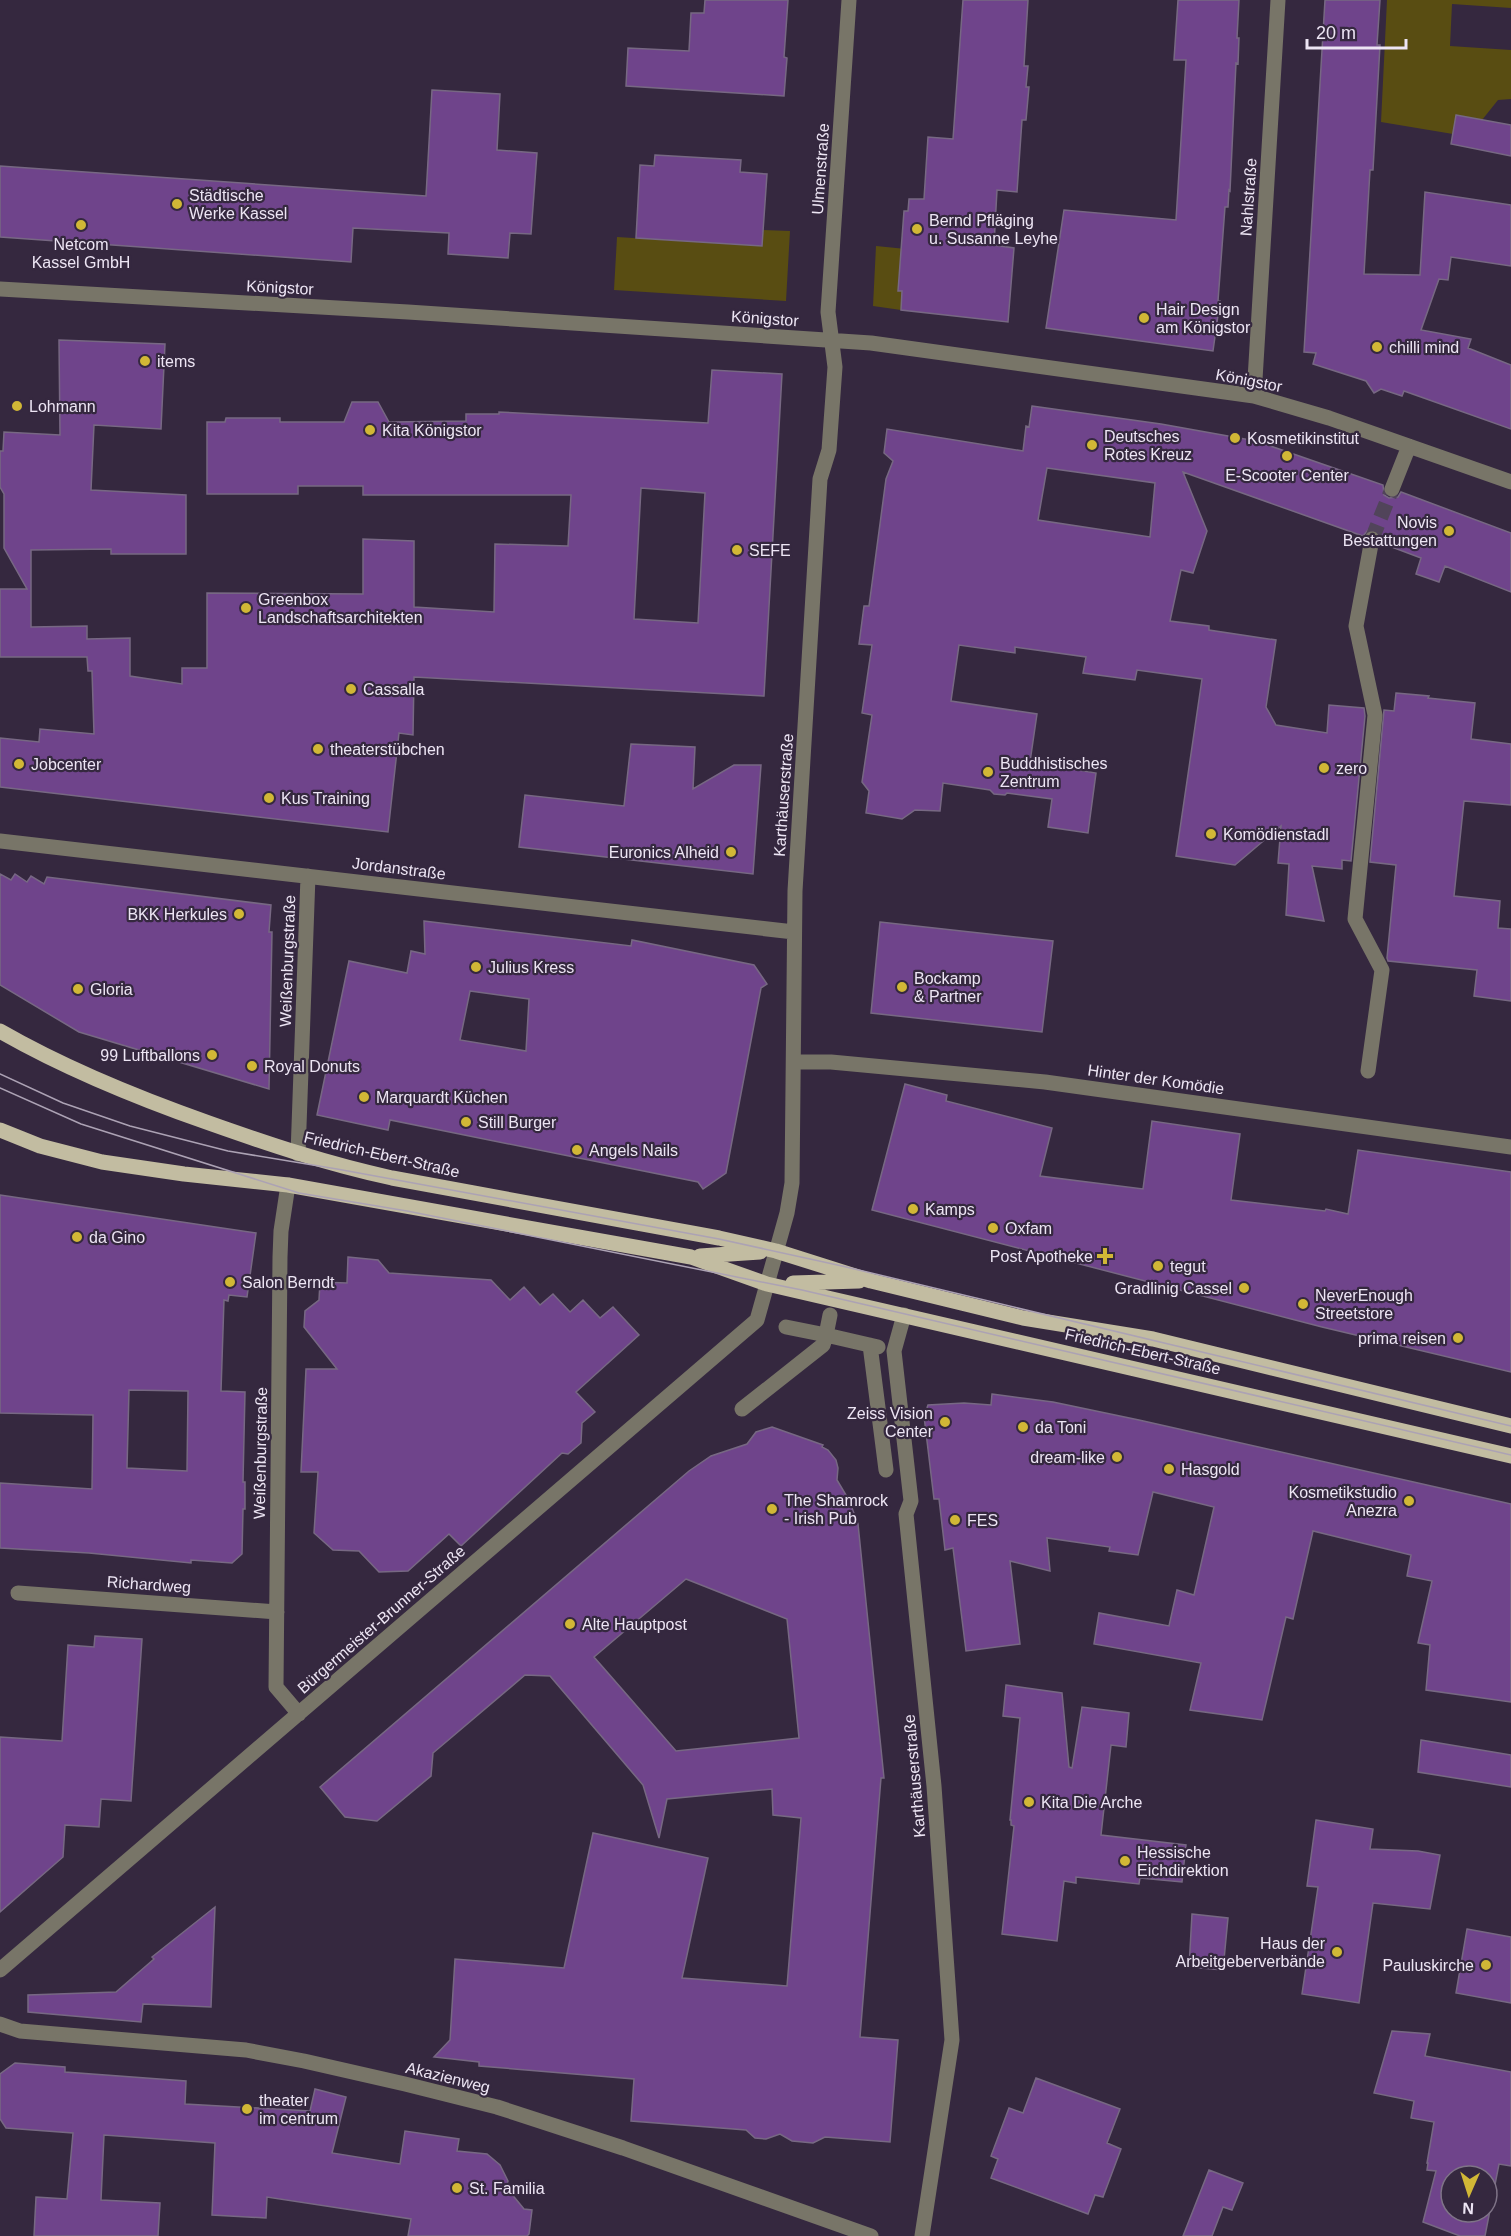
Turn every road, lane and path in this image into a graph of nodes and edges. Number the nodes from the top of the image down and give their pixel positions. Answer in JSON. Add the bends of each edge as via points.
{"nodes":[{"id":1,"x":849,"y":0,"type":"edge"},
{"id":2,"x":1278,"y":0,"type":"edge"},
{"id":3,"x":0,"y":289,"type":"edge"},
{"id":4,"x":832,"y":341,"type":"junction"},
{"id":5,"x":1254,"y":396,"type":"junction"},
{"id":6,"x":1409,"y":446,"type":"junction"},
{"id":7,"x":1511,"y":482,"type":"edge"},
{"id":8,"x":1392,"y":489,"type":"tunnel mouth"},
{"id":9,"x":1372,"y":539,"type":"tunnel mouth"},
{"id":10,"x":0,"y":841,"type":"edge"},
{"id":11,"x":308,"y":876,"type":"junction"},
{"id":12,"x":794,"y":932,"type":"junction"},
{"id":13,"x":0,"y":1031,"type":"edge"},
{"id":14,"x":795,"y":1062,"type":"junction"},
{"id":15,"x":1368,"y":1071,"type":"dead end"},
{"id":16,"x":0,"y":1130,"type":"edge"},
{"id":17,"x":1511,"y":1147,"type":"edge"},
{"id":18,"x":298,"y":1154,"type":"junction"},
{"id":19,"x":288,"y":1185,"type":"junction"},
{"id":20,"x":776,"y":1251,"type":"junction"},
{"id":21,"x":691,"y":1257,"type":"junction"},
{"id":22,"x":871,"y":1281,"type":"junction"},
{"id":23,"x":767,"y":1284,"type":"junction"},
{"id":24,"x":830,"y":1315,"type":"dead end"},
{"id":25,"x":904,"y":1315,"type":"junction"},
{"id":26,"x":786,"y":1327,"type":"dead end"},
{"id":27,"x":826,"y":1335,"type":"junction"},
{"id":28,"x":742,"y":1409,"type":"dead end"},
{"id":29,"x":1511,"y":1426,"type":"edge"},
{"id":30,"x":1511,"y":1455,"type":"edge"},
{"id":31,"x":886,"y":1470,"type":"dead end"},
{"id":32,"x":18,"y":1593,"type":"dead end"},
{"id":33,"x":277,"y":1612,"type":"junction"},
{"id":34,"x":299,"y":1714,"type":"junction"},
{"id":35,"x":0,"y":1970,"type":"edge"},
{"id":36,"x":0,"y":2024,"type":"edge"},
{"id":37,"x":871,"y":2236,"type":"edge"},
{"id":38,"x":922,"y":2236,"type":"edge"}],
"edges":[{"from":1,"to":4,"type":"street","name":"Ulmenstraße","via":[[828,312]]},
{"from":2,"to":5,"type":"street","name":"Nahlstraße"},
{"from":3,"to":4,"type":"street","name":"Königstor"},
{"from":4,"to":5,"type":"street","name":"Königstor","via":[[871,343]]},
{"from":4,"to":12,"type":"street","name":"Karthäuserstraße","via":[[835,367],[829,450],[820,478]]},
{"from":5,"to":6,"type":"street","name":"Königstor","via":[[1329,417]]},
{"from":6,"to":7,"type":"street","name":"Königstor"},
{"from":6,"to":8,"type":"street"},
{"from":9,"to":15,"type":"street","via":[[1356,626],[1375,715],[1355,919],[1382,970]]},
{"from":10,"to":11,"type":"street","name":"Jordanstraße"},
{"from":11,"to":12,"type":"street","name":"Jordanstraße"},
{"from":11,"to":18,"type":"street","name":"Weißenburgstraße"},
{"from":12,"to":14,"type":"street","name":"Karthäuserstraße"},
{"from":13,"to":18,"type":"main road","name":"Friedrich-Ebert-Straße","via":[[165,1107]]},
{"from":14,"to":17,"type":"street","name":"Hinter der Komödie","via":[[1045,1082]]},
{"from":14,"to":20,"type":"street","name":"Karthäuserstraße","via":[[792,1182]]},
{"from":16,"to":19,"type":"main road","name":"Friedrich-Ebert-Straße","via":[[40,1146],[102,1162]]},
{"from":18,"to":20,"type":"main road","name":"Friedrich-Ebert-Straße","via":[[392,1178]]},
{"from":19,"to":21,"type":"main road","name":"Friedrich-Ebert-Straße"},
{"from":19,"to":33,"type":"street","name":"Weißenburgstraße","via":[[280,1257]]},
{"from":20,"to":21,"type":"main road"},
{"from":20,"to":22,"type":"main road","name":"Friedrich-Ebert-Straße"},
{"from":20,"to":23,"type":"street"},
{"from":21,"to":23,"type":"main road","name":"Friedrich-Ebert-Straße"},
{"from":22,"to":23,"type":"main road"},
{"from":22,"to":29,"type":"main road","name":"Friedrich-Ebert-Straße","via":[[1023,1318],[1153,1339]]},
{"from":23,"to":25,"type":"main road","name":"Friedrich-Ebert-Straße"},
{"from":23,"to":34,"type":"street","name":"Bürgermeister-Brunner-Straße","via":[[757,1320]]},
{"from":24,"to":27,"type":"street"},
{"from":25,"to":30,"type":"main road","name":"Friedrich-Ebert-Straße"},
{"from":25,"to":38,"type":"street","name":"Karthäuserstraße","via":[[894,1351],[911,1502],[906,1515],[934,1786],[952,2040]]},
{"from":26,"to":27,"type":"street"},
{"from":27,"to":28,"type":"street","via":[[823,1345]]},
{"from":27,"to":31,"type":"street","via":[[874,1346]]},
{"from":32,"to":33,"type":"street","name":"Richardweg"},
{"from":33,"to":34,"type":"street","name":"Weißenburgstraße","via":[[276,1687]]},
{"from":34,"to":35,"type":"street","name":"Bürgermeister-Brunner-Straße"},
{"from":36,"to":37,"type":"street","name":"Akazienweg","via":[[20,2031],[246,2050],[405,2085],[496,2108],[623,2148]]}]}
